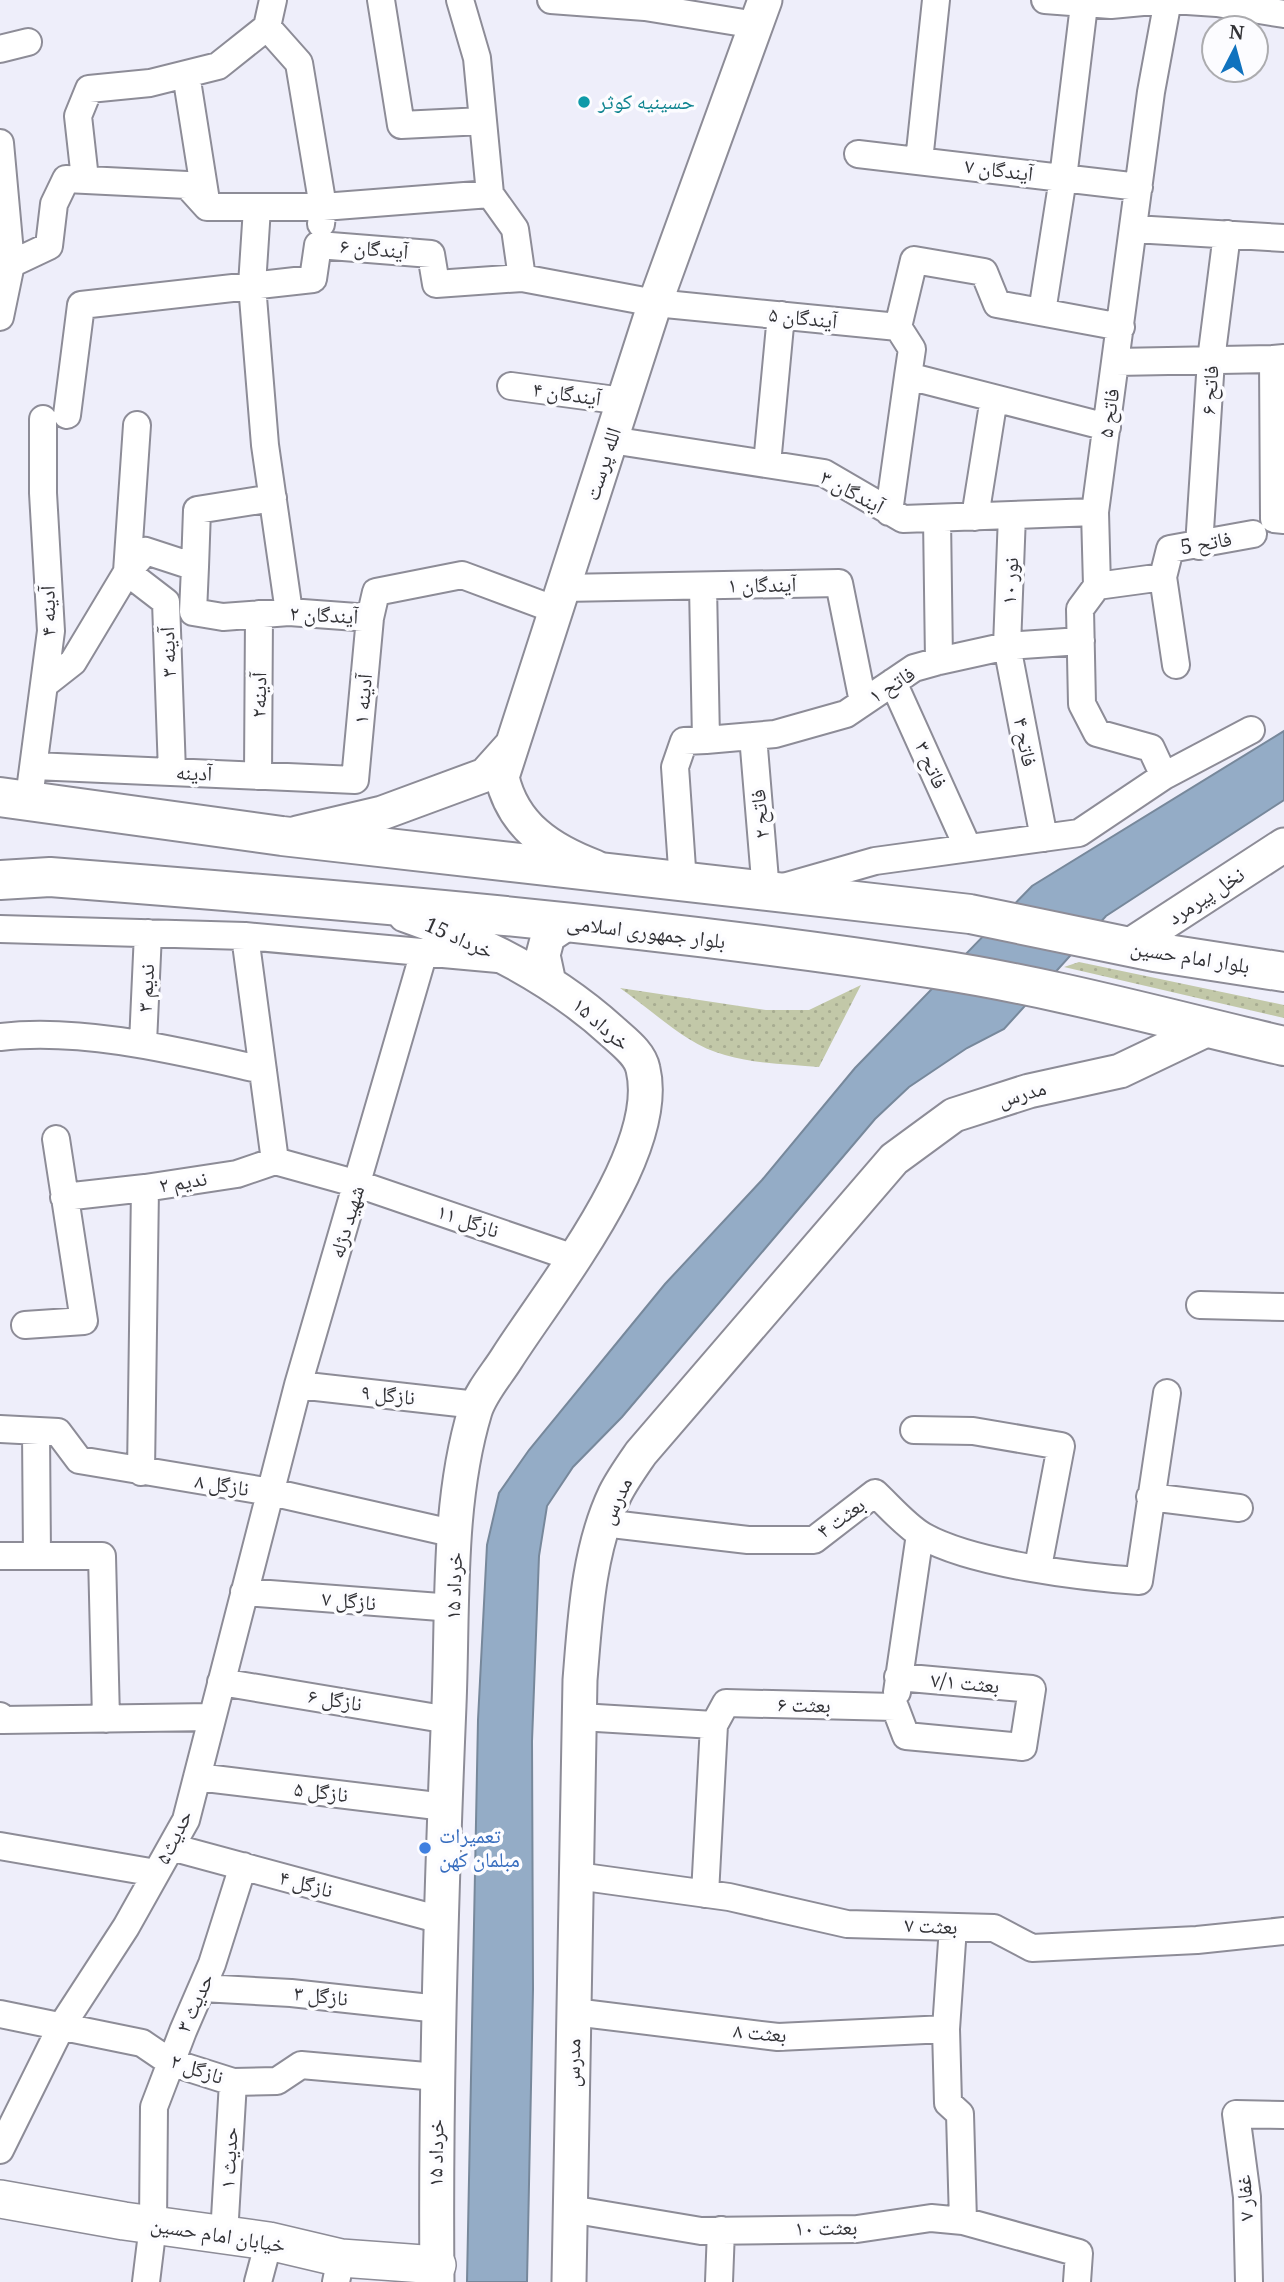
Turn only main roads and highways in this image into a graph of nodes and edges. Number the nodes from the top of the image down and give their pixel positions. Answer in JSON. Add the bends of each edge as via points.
{"nodes":[{"id":1,"x":20,"y":789,"type":"edge"},
{"id":2,"x":0,"y":880,"type":"edge"},
{"id":3,"x":1284,"y":972,"type":"edge"},
{"id":4,"x":1284,"y":1046,"type":"edge"},
{"id":5,"x":0,"y":2199,"type":"edge"},
{"id":6,"x":338,"y":2270,"type":"edge"},
{"id":7,"x":437,"y":2274,"type":"edge"}],
"edges":[{"from":1,"to":3,"type":"main road","name":"بلوار امام حسین","via":[[282,836],[970,914],[1112,944]]},
{"from":2,"to":4,"type":"main road","name":"بلوار جمهوری اسلامی","via":[[50,877],[366,902],[569,922],[935,969],[1059,991]]},
{"from":5,"to":6,"type":"main road","name":"خیابان امام حسین","via":[[269,2241]]},
{"from":6,"to":7,"type":"main road","name":"خیابان امام حسین"}]}
